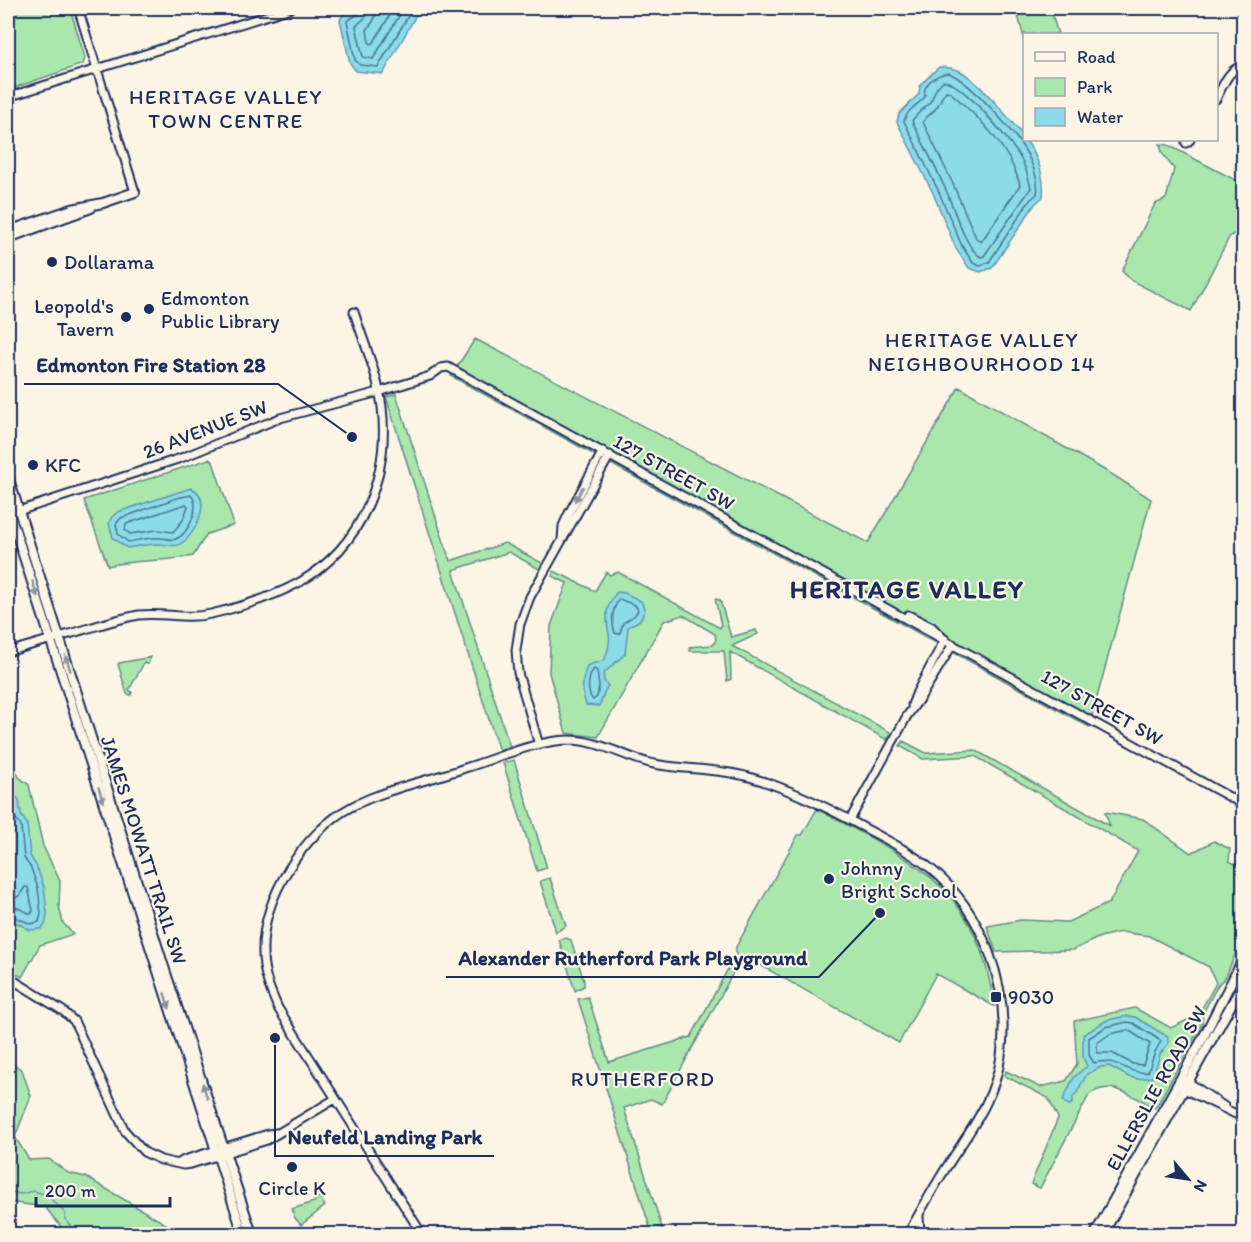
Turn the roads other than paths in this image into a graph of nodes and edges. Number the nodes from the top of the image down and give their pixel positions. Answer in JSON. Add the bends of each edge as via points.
{"nodes":[{"id":1,"x":78,"y":8,"type":"edge"},
{"id":2,"x":291,"y":8,"type":"edge"},
{"id":3,"x":1244,"y":67,"type":"edge"},
{"id":4,"x":97,"y":69,"type":"junction"},
{"id":5,"x":1218,"y":96,"type":"edge"},
{"id":6,"x":8,"y":97,"type":"edge"},
{"id":7,"x":135,"y":192,"type":"joint"},
{"id":8,"x":103,"y":203,"type":"junction"},
{"id":9,"x":8,"y":231,"type":"edge"},
{"id":10,"x":8,"y":238,"type":"edge"},
{"id":11,"x":354,"y":312,"type":"dead end"},
{"id":12,"x":448,"y":368,"type":"joint"},
{"id":13,"x":379,"y":392,"type":"junction"},
{"id":14,"x":607,"y":453,"type":"junction"},
{"id":15,"x":8,"y":476,"type":"edge"},
{"id":16,"x":8,"y":511,"type":"edge"},
{"id":17,"x":20,"y":511,"type":"junction"},
{"id":18,"x":34,"y":557,"type":"junction"},
{"id":19,"x":56,"y":638,"type":"junction"},
{"id":20,"x":945,"y":639,"type":"junction"},
{"id":21,"x":953,"y":644,"type":"junction"},
{"id":22,"x":8,"y":652,"type":"edge"},
{"id":23,"x":909,"y":712,"type":"junction"},
{"id":24,"x":539,"y":745,"type":"junction"},
{"id":25,"x":1244,"y":805,"type":"edge"},
{"id":26,"x":850,"y":820,"type":"junction"},
{"id":27,"x":1244,"y":957,"type":"edge"},
{"id":28,"x":8,"y":977,"type":"edge"},
{"id":29,"x":1244,"y":982,"type":"edge"},
{"id":30,"x":1183,"y":1083,"type":"junction"},
{"id":31,"x":335,"y":1099,"type":"junction"},
{"id":32,"x":1244,"y":1118,"type":"edge"},
{"id":33,"x":221,"y":1152,"type":"junction"},
{"id":34,"x":920,"y":1212,"type":"junction"},
{"id":35,"x":243,"y":1234,"type":"edge"},
{"id":36,"x":252,"y":1234,"type":"edge"},
{"id":37,"x":422,"y":1234,"type":"edge"},
{"id":38,"x":908,"y":1234,"type":"edge"},
{"id":39,"x":920,"y":1234,"type":"edge"},
{"id":40,"x":1095,"y":1234,"type":"edge"},
{"id":41,"x":1103,"y":1234,"type":"edge"}],
"edges":[{"from":1,"to":4,"type":"street"},
{"from":2,"to":4,"type":"street"},
{"from":3,"to":5,"type":"street","via":[[1234,69]]},
{"from":4,"to":6,"type":"street"},
{"from":4,"to":7,"type":"street"},
{"from":7,"to":8,"type":"main road"},
{"from":8,"to":9,"type":"main road","via":[[72,209]]},
{"from":8,"to":10,"type":"main road"},
{"from":11,"to":13,"type":"street"},
{"from":12,"to":13,"type":"street","name":"26 AVENUE SW"},
{"from":12,"to":14,"type":"street","name":"127 STREET SW"},
{"from":13,"to":17,"type":"street","name":"26 AVENUE SW","via":[[280,418],[181,458]]},
{"from":13,"to":19,"type":"street","via":[[383,443],[374,493],[349,539],[317,571],[272,595],[210,614],[140,615]]},
{"from":14,"to":20,"type":"street","name":"127 STREET SW","via":[[883,608],[932,627]]},
{"from":14,"to":24,"type":"street","via":[[568,515],[562,540],[526,605],[520,624],[519,678]]},
{"from":15,"to":17,"type":"main road","name":"JAMES MOWATT TRAIL SW"},
{"from":16,"to":17,"type":"street","name":"26 AVENUE SW"},
{"from":16,"to":18,"type":"main road"},
{"from":16,"to":19,"type":"main road","name":"JAMES MOWATT TRAIL SW","one_way":true},
{"from":17,"to":18,"type":"main road","name":"JAMES MOWATT TRAIL SW"},
{"from":18,"to":19,"type":"main road","name":"JAMES MOWATT TRAIL SW"},
{"from":19,"to":22,"type":"street"},
{"from":19,"to":33,"type":"main road","name":"JAMES MOWATT TRAIL SW"},
{"from":20,"to":21,"type":"street","name":"127 STREET SW"},
{"from":20,"to":23,"type":"street"},
{"from":21,"to":23,"type":"street"},
{"from":21,"to":25,"type":"street","name":"127 STREET SW"},
{"from":23,"to":26,"type":"street"},
{"from":24,"to":26,"type":"street","via":[[586,741],[652,763],[744,775],[801,795]]},
{"from":24,"to":31,"type":"street","via":[[361,802],[326,824],[292,864],[266,921],[264,969],[281,1013]]},
{"from":26,"to":34,"type":"street","via":[[914,856],[951,888],[980,930],[997,982],[1003,1035],[994,1085],[978,1122]]},
{"from":27,"to":30,"type":"main road","name":"ELLERSLIE ROAD SW"},
{"from":28,"to":33,"type":"street","via":[[74,1021],[135,1144],[155,1158],[179,1163]]},
{"from":29,"to":30,"type":"main road","name":"ELLERSLIE ROAD SW"},
{"from":30,"to":32,"type":"street"},
{"from":30,"to":40,"type":"main road","name":"ELLERSLIE ROAD SW"},
{"from":30,"to":41,"type":"main road","name":"ELLERSLIE ROAD SW"},
{"from":31,"to":33,"type":"street","via":[[280,1133]]},
{"from":31,"to":37,"type":"street"},
{"from":33,"to":35,"type":"main road","name":"JAMES MOWATT TRAIL SW"},
{"from":33,"to":36,"type":"main road","name":"JAMES MOWATT TRAIL SW"},
{"from":34,"to":38,"type":"street"},
{"from":34,"to":39,"type":"street"}]}
